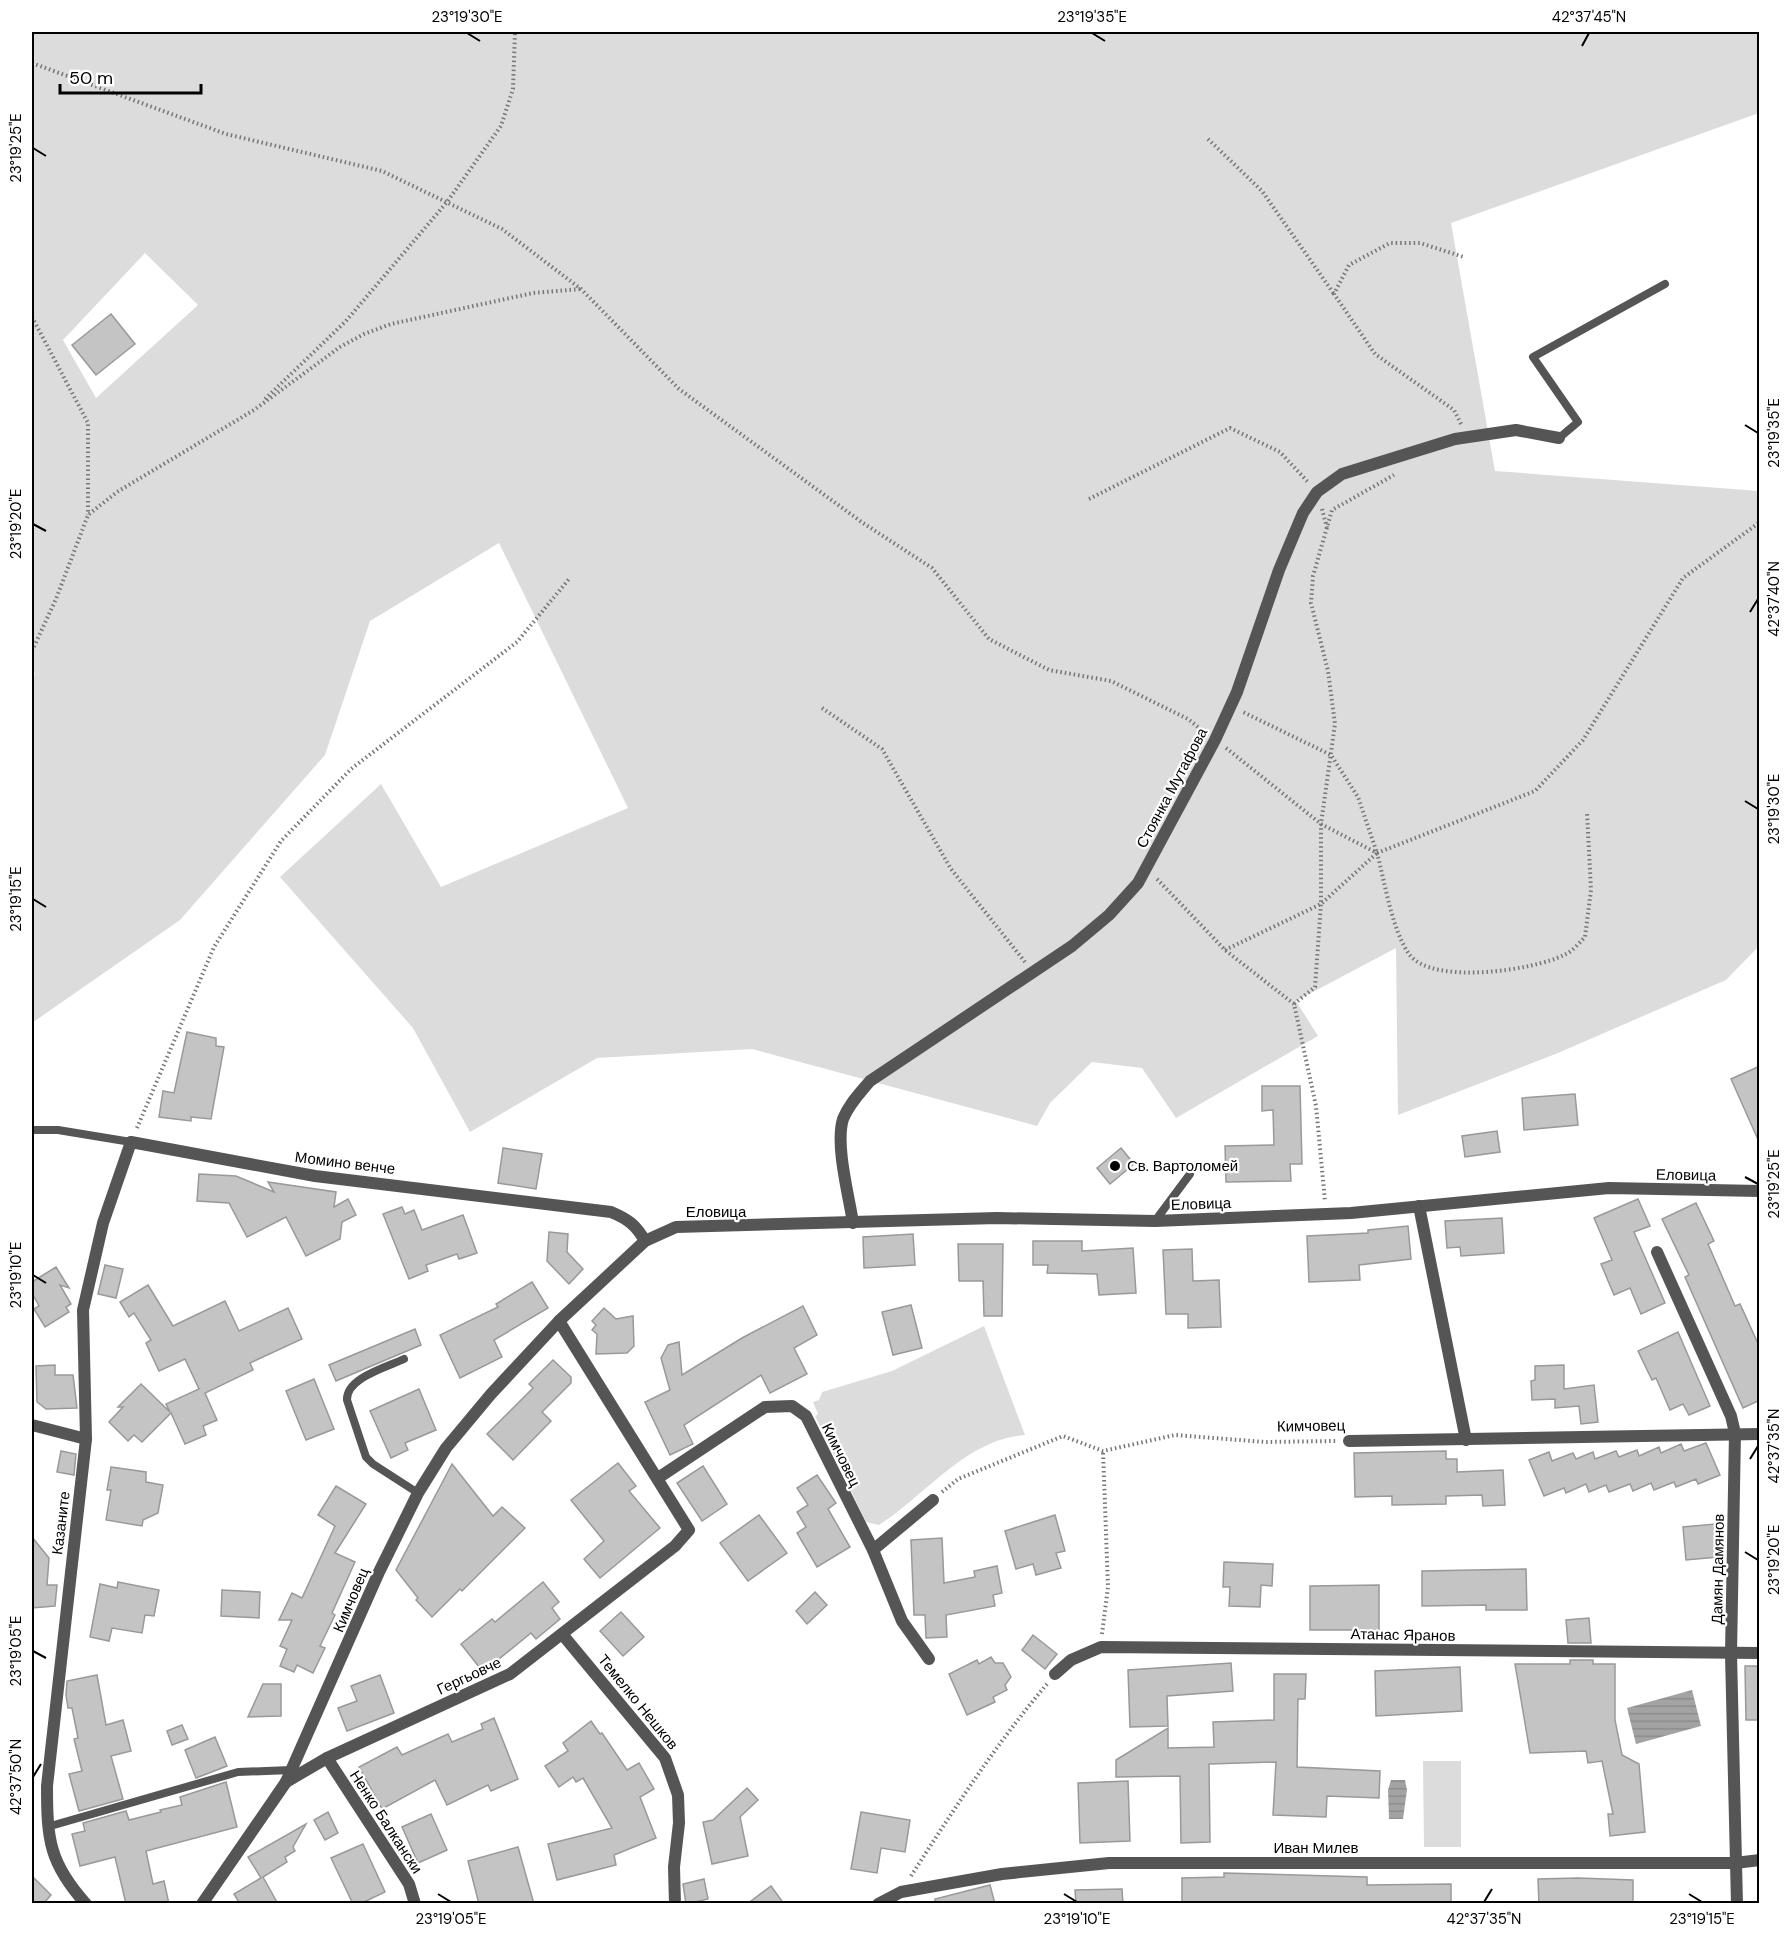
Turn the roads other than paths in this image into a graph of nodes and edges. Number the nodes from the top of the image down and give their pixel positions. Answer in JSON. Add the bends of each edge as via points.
{"nodes":[{"id":1,"x":1665,"y":284,"type":"dead end"},
{"id":2,"x":1559,"y":438,"type":"joint"},
{"id":3,"x":32,"y":1130,"type":"edge"},
{"id":4,"x":132,"y":1142,"type":"junction"},
{"id":5,"x":1190,"y":1174,"type":"dead end"},
{"id":6,"x":1760,"y":1191,"type":"edge"},
{"id":7,"x":1419,"y":1206,"type":"junction"},
{"id":8,"x":1155,"y":1221,"type":"junction"},
{"id":9,"x":854,"y":1223,"type":"junction"},
{"id":10,"x":645,"y":1241,"type":"junction"},
{"id":11,"x":1657,"y":1251,"type":"dead end"},
{"id":12,"x":559,"y":1321,"type":"junction"},
{"id":13,"x":404,"y":1359,"type":"dead end"},
{"id":14,"x":32,"y":1425,"type":"edge"},
{"id":15,"x":1735,"y":1433,"type":"junction"},
{"id":16,"x":1760,"y":1434,"type":"edge"},
{"id":17,"x":86,"y":1439,"type":"junction"},
{"id":18,"x":1466,"y":1440,"type":"junction"},
{"id":19,"x":1349,"y":1441,"type":"road end"},
{"id":20,"x":658,"y":1478,"type":"junction"},
{"id":21,"x":418,"y":1493,"type":"junction"},
{"id":22,"x":933,"y":1500,"type":"road end"},
{"id":23,"x":873,"y":1550,"type":"junction"},
{"id":24,"x":562,"y":1634,"type":"junction"},
{"id":25,"x":1760,"y":1653,"type":"edge"},
{"id":26,"x":1731,"y":1654,"type":"junction"},
{"id":27,"x":929,"y":1659,"type":"dead end"},
{"id":28,"x":1055,"y":1674,"type":"road end"},
{"id":29,"x":327,"y":1758,"type":"junction"},
{"id":30,"x":291,"y":1770,"type":"junction"},
{"id":31,"x":286,"y":1782,"type":"junction"},
{"id":32,"x":47,"y":1827,"type":"junction"},
{"id":33,"x":1760,"y":1860,"type":"edge"},
{"id":34,"x":1736,"y":1863,"type":"junction"},
{"id":35,"x":86,"y":1904,"type":"edge"},
{"id":36,"x":202,"y":1904,"type":"edge"},
{"id":37,"x":415,"y":1904,"type":"edge"},
{"id":38,"x":675,"y":1904,"type":"edge"},
{"id":39,"x":878,"y":1904,"type":"edge"},
{"id":40,"x":1737,"y":1904,"type":"edge"}],
"edges":[{"from":1,"to":2,"type":"lane","via":[[1533,357],[1578,422]]},
{"from":2,"to":9,"type":"street","name":"Стоянка Мутафова","via":[[1516,430],[1455,439],[1342,474],[1317,492],[1303,513],[1279,570],[1215,740],[1147,869],[1109,915],[1072,946],[870,1081],[855,1098],[842,1122],[841,1145]]},
{"from":3,"to":4,"type":"lane","name":"Момино венче","via":[[58,1130]]},
{"from":4,"to":10,"type":"street","name":"Момино венче","via":[[315,1176],[611,1212],[628,1219]]},
{"from":4,"to":17,"type":"street","name":"Казаните","via":[[103,1223],[83,1310]]},
{"from":5,"to":8,"type":"lane"},
{"from":6,"to":7,"type":"street","name":"Еловица","via":[[1609,1188]]},
{"from":7,"to":8,"type":"street","name":"Еловица"},
{"from":7,"to":18,"type":"street"},
{"from":8,"to":9,"type":"street","name":"Еловица","via":[[997,1218]]},
{"from":9,"to":10,"type":"street","name":"Еловица","via":[[676,1227]]},
{"from":10,"to":12,"type":"street","name":"Еловица"},
{"from":11,"to":15,"type":"street","name":"Дамян Дамянов","via":[[1731,1416]]},
{"from":12,"to":20,"type":"street"},
{"from":12,"to":21,"type":"street","name":"Кимчовец","via":[[446,1448]]},
{"from":13,"to":21,"type":"lane","via":[[352,1384],[347,1400],[366,1457]]},
{"from":14,"to":17,"type":"street"},
{"from":15,"to":16,"type":"street","name":"Кимчовец"},
{"from":15,"to":18,"type":"street","name":"Кимчовец"},
{"from":15,"to":26,"type":"street","name":"Дамян Дамянов"},
{"from":17,"to":32,"type":"street","name":"Казаните","via":[[57,1685]]},
{"from":18,"to":19,"type":"street","name":"Кимчовец"},
{"from":20,"to":23,"type":"street","name":"Кимчовец","via":[[765,1407],[792,1406],[806,1416]]},
{"from":20,"to":24,"type":"street","name":"Гергьовче","via":[[690,1530]]},
{"from":21,"to":30,"type":"street","name":"Кимчовец"},
{"from":22,"to":23,"type":"street"},
{"from":23,"to":27,"type":"street","name":"Кимчовец","via":[[902,1621]]},
{"from":24,"to":29,"type":"street","name":"Гергьовче","via":[[510,1674]]},
{"from":24,"to":38,"type":"street","name":"Темелко Нешков","via":[[666,1758],[678,1795],[680,1823],[674,1867]]},
{"from":25,"to":26,"type":"street","name":"Атанас Яранов"},
{"from":26,"to":28,"type":"street","name":"Атанас Яранов","via":[[1101,1647],[1071,1660]]},
{"from":26,"to":34,"type":"street","name":"Дамян Дамянов"},
{"from":29,"to":31,"type":"street","name":"Гергьовче"},
{"from":29,"to":37,"type":"street","name":"Ненко Балкански","via":[[409,1884]]},
{"from":30,"to":31,"type":"street","name":"Кимчовец"},
{"from":30,"to":32,"type":"lane","via":[[238,1772]]},
{"from":31,"to":36,"type":"street","name":"Кимчовец"},
{"from":32,"to":35,"type":"street","name":"Казаните","via":[[54,1860]]},
{"from":33,"to":34,"type":"street","name":"Иван Милев"},
{"from":34,"to":39,"type":"street","name":"Иван Милев","via":[[1108,1863],[1002,1874],[901,1892]]},
{"from":34,"to":40,"type":"street","name":"Дамян Дамянов"}]}
